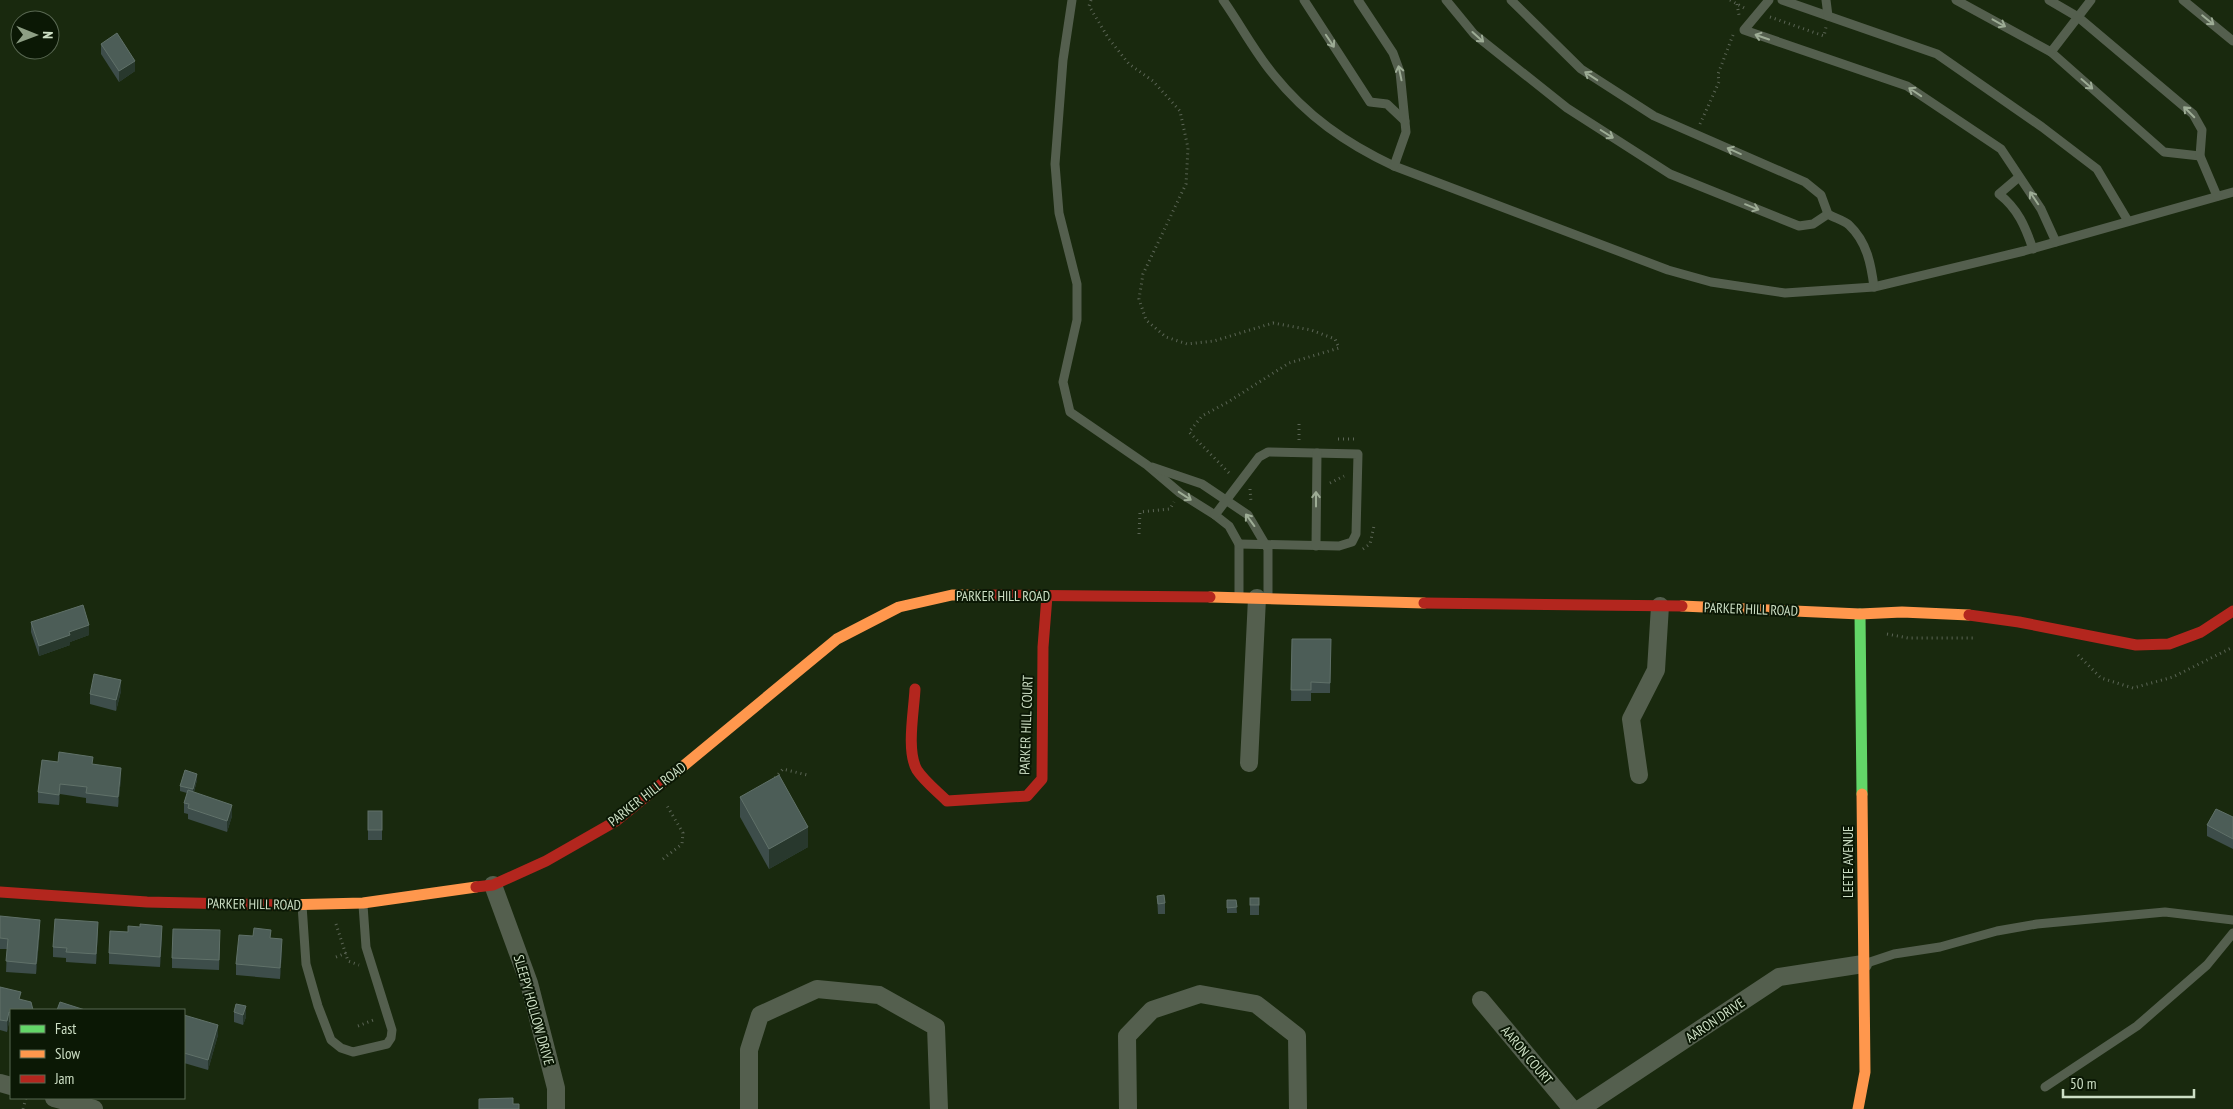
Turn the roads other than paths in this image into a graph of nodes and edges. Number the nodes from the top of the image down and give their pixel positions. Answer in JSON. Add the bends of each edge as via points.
{"nodes":[{"id":1,"x":1072,"y":0,"type":"edge"},
{"id":2,"x":1223,"y":0,"type":"edge"},
{"id":3,"x":1304,"y":0,"type":"edge"},
{"id":4,"x":1358,"y":0,"type":"edge"},
{"id":5,"x":1446,"y":0,"type":"edge"},
{"id":6,"x":1511,"y":0,"type":"edge"},
{"id":7,"x":1769,"y":0,"type":"edge"},
{"id":8,"x":1782,"y":0,"type":"edge"},
{"id":9,"x":1826,"y":0,"type":"edge"},
{"id":10,"x":1956,"y":0,"type":"edge"},
{"id":11,"x":2049,"y":0,"type":"edge"},
{"id":12,"x":2091,"y":0,"type":"edge"},
{"id":13,"x":2183,"y":0,"type":"edge"},
{"id":14,"x":1828,"y":16,"type":"junction"},
{"id":15,"x":2078,"y":17,"type":"junction"},
{"id":16,"x":2233,"y":40,"type":"edge"},
{"id":17,"x":2051,"y":52,"type":"junction"},
{"id":18,"x":1405,"y":122,"type":"junction"},
{"id":19,"x":2200,"y":156,"type":"junction"},
{"id":20,"x":1394,"y":166,"type":"junction"},
{"id":21,"x":2019,"y":178,"type":"junction"},
{"id":22,"x":2233,"y":192,"type":"edge"},
{"id":23,"x":2217,"y":196,"type":"junction"},
{"id":24,"x":1828,"y":214,"type":"junction"},
{"id":25,"x":2128,"y":221,"type":"junction"},
{"id":26,"x":2056,"y":242,"type":"junction"},
{"id":27,"x":2033,"y":248,"type":"junction"},
{"id":28,"x":1874,"y":287,"type":"junction"},
{"id":29,"x":1316,"y":453,"type":"junction"},
{"id":30,"x":1147,"y":465,"type":"junction"},
{"id":31,"x":1227,"y":499,"type":"junction"},
{"id":32,"x":1215,"y":515,"type":"junction"},
{"id":33,"x":1239,"y":544,"type":"junction"},
{"id":34,"x":1266,"y":545,"type":"junction"},
{"id":35,"x":1316,"y":546,"type":"junction"},
{"id":36,"x":1047,"y":596,"type":"junction"},
{"id":37,"x":1238,"y":597,"type":"junction"},
{"id":38,"x":1263,"y":598,"type":"junction"},
{"id":39,"x":1660,"y":606,"type":"junction"},
{"id":40,"x":2233,"y":611,"type":"edge"},
{"id":41,"x":1860,"y":614,"type":"junction"},
{"id":42,"x":915,"y":689,"type":"dead end"},
{"id":43,"x":1249,"y":763,"type":"dead end"},
{"id":44,"x":1639,"y":775,"type":"dead end"},
{"id":45,"x":493,"y":885,"type":"junction"},
{"id":46,"x":0,"y":892,"type":"edge"},
{"id":47,"x":362,"y":903,"type":"junction"},
{"id":48,"x":302,"y":905,"type":"junction"},
{"id":49,"x":2233,"y":920,"type":"edge"},
{"id":50,"x":2233,"y":932,"type":"edge"},
{"id":51,"x":1863,"y":964,"type":"junction"},
{"id":52,"x":1481,"y":1000,"type":"dead end"},
{"id":53,"x":2045,"y":1087,"type":"dead end"},
{"id":54,"x":58,"y":1099,"type":"edge"},
{"id":55,"x":94,"y":1109,"type":"edge"},
{"id":56,"x":556,"y":1109,"type":"edge"},
{"id":57,"x":749,"y":1109,"type":"edge"},
{"id":58,"x":939,"y":1109,"type":"edge"},
{"id":59,"x":1128,"y":1109,"type":"edge"},
{"id":60,"x":1298,"y":1109,"type":"edge"},
{"id":61,"x":1572,"y":1109,"type":"edge"},
{"id":62,"x":1580,"y":1109,"type":"edge"},
{"id":63,"x":1858,"y":1109,"type":"edge"}],
"edges":[{"from":1,"to":30,"type":"lane","via":[[1062,60],[1054,164],[1059,213],[1077,284],[1077,320],[1063,382],[1070,412]]},
{"from":2,"to":20,"type":"lane","via":[[1272,73],[1302,106],[1334,134]]},
{"from":3,"to":18,"type":"lane","one_way":true,"via":[[1370,102],[1387,104]]},
{"from":18,"to":4,"type":"lane","one_way":true,"via":[[1400,72],[1393,53]]},
{"from":5,"to":24,"type":"lane","one_way":true,"via":[[1474,34],[1567,108],[1669,174],[1799,226],[1813,224]]},
{"from":24,"to":6,"type":"lane","one_way":true,"via":[[1822,195],[1805,182],[1654,116],[1581,69]]},
{"from":21,"to":7,"type":"lane","one_way":true,"via":[[2001,149],[1907,86],[1740,29],[1750,23]]},
{"from":8,"to":14,"type":"lane"},
{"from":9,"to":14,"type":"lane"},
{"from":10,"to":17,"type":"lane","one_way":true},
{"from":11,"to":15,"type":"lane"},
{"from":12,"to":15,"type":"lane"},
{"from":13,"to":16,"type":"lane","one_way":true},
{"from":14,"to":25,"type":"lane","via":[[1937,54],[2097,169]]},
{"from":15,"to":17,"type":"lane"},
{"from":19,"to":15,"type":"lane","one_way":true,"via":[[2202,130],[2193,114]]},
{"from":17,"to":19,"type":"lane","one_way":true,"via":[[2164,152]]},
{"from":18,"to":20,"type":"lane","via":[[1406,132]]},
{"from":19,"to":23,"type":"lane"},
{"from":20,"to":28,"type":"lane","via":[[1668,270],[1711,282],[1785,293]]},
{"from":26,"to":21,"type":"lane","one_way":true,"via":[[2042,209]]},
{"from":21,"to":27,"type":"lane","via":[[1999,194],[2020,217]]},
{"from":22,"to":23,"type":"lane"},
{"from":23,"to":25,"type":"lane"},
{"from":24,"to":28,"type":"lane","via":[[1849,224],[1861,241],[1871,259]]},
{"from":25,"to":26,"type":"lane"},
{"from":26,"to":27,"type":"lane"},
{"from":27,"to":28,"type":"lane"},
{"from":29,"to":31,"type":"lane","via":[[1268,452],[1259,457]]},
{"from":35,"to":29,"type":"lane","one_way":true},
{"from":29,"to":35,"type":"lane","via":[[1358,454],[1356,534],[1352,542],[1340,546]]},
{"from":30,"to":31,"type":"lane","via":[[1202,484]]},
{"from":30,"to":32,"type":"lane","one_way":true,"via":[[1180,493]]},
{"from":31,"to":32,"type":"lane"},
{"from":34,"to":31,"type":"lane","one_way":true,"via":[[1248,515]]},
{"from":32,"to":33,"type":"lane","via":[[1229,526]]},
{"from":33,"to":34,"type":"lane"},
{"from":33,"to":37,"type":"lane"},
{"from":34,"to":35,"type":"lane"},
{"from":34,"to":38,"type":"lane"},
{"from":36,"to":37,"type":"street","name":"PARKER HILL ROAD"},
{"from":36,"to":42,"type":"street","name":"PARKER HILL COURT","via":[[1042,779],[1027,796],[947,801],[915,765]]},
{"from":36,"to":45,"type":"street","name":"PARKER HILL ROAD","via":[[952,595],[899,607],[837,639],[616,821],[546,862]]},
{"from":37,"to":38,"type":"street","name":"PARKER HILL ROAD"},
{"from":38,"to":39,"type":"street","name":"PARKER HILL ROAD","via":[[1380,603]]},
{"from":38,"to":43,"type":"street"},
{"from":39,"to":41,"type":"street","name":"PARKER HILL ROAD"},
{"from":39,"to":44,"type":"street","via":[[1656,670],[1631,720]]},
{"from":40,"to":41,"type":"street","name":"PARKER HILL ROAD","via":[[2201,632],[2169,644],[2136,645],[1967,615]]},
{"from":41,"to":51,"type":"street","name":"LEETE AVENUE"},
{"from":45,"to":47,"type":"street","name":"PARKER HILL ROAD"},
{"from":45,"to":56,"type":"street","name":"SLEEPY HOLLOW DRIVE","via":[[529,983],[556,1088]]},
{"from":46,"to":48,"type":"street","name":"PARKER HILL ROAD","via":[[147,902]]},
{"from":47,"to":48,"type":"street","name":"PARKER HILL ROAD"},
{"from":47,"to":48,"type":"lane","via":[[366,947],[392,1038],[387,1044],[354,1052],[341,1048],[332,1040],[318,1006],[306,964]]},
{"from":49,"to":51,"type":"lane","via":[[2166,912],[2037,924],[1940,947],[1894,954]]},
{"from":50,"to":53,"type":"lane","via":[[2207,965],[2137,1026]]},
{"from":51,"to":62,"type":"street","name":"AARON DRIVE","via":[[1778,978]]},
{"from":51,"to":63,"type":"street","name":"LEETE AVENUE","via":[[1865,1072]]},
{"from":52,"to":61,"type":"street","name":"AARON COURT"},
{"from":54,"to":55,"type":"street"},
{"from":57,"to":58,"type":"street","via":[[749,1050],[760,1015],[817,990],[879,995],[936,1027]]},
{"from":59,"to":60,"type":"street","via":[[1127,1036],[1152,1010],[1200,994],[1256,1004],[1297,1036]]}]}
